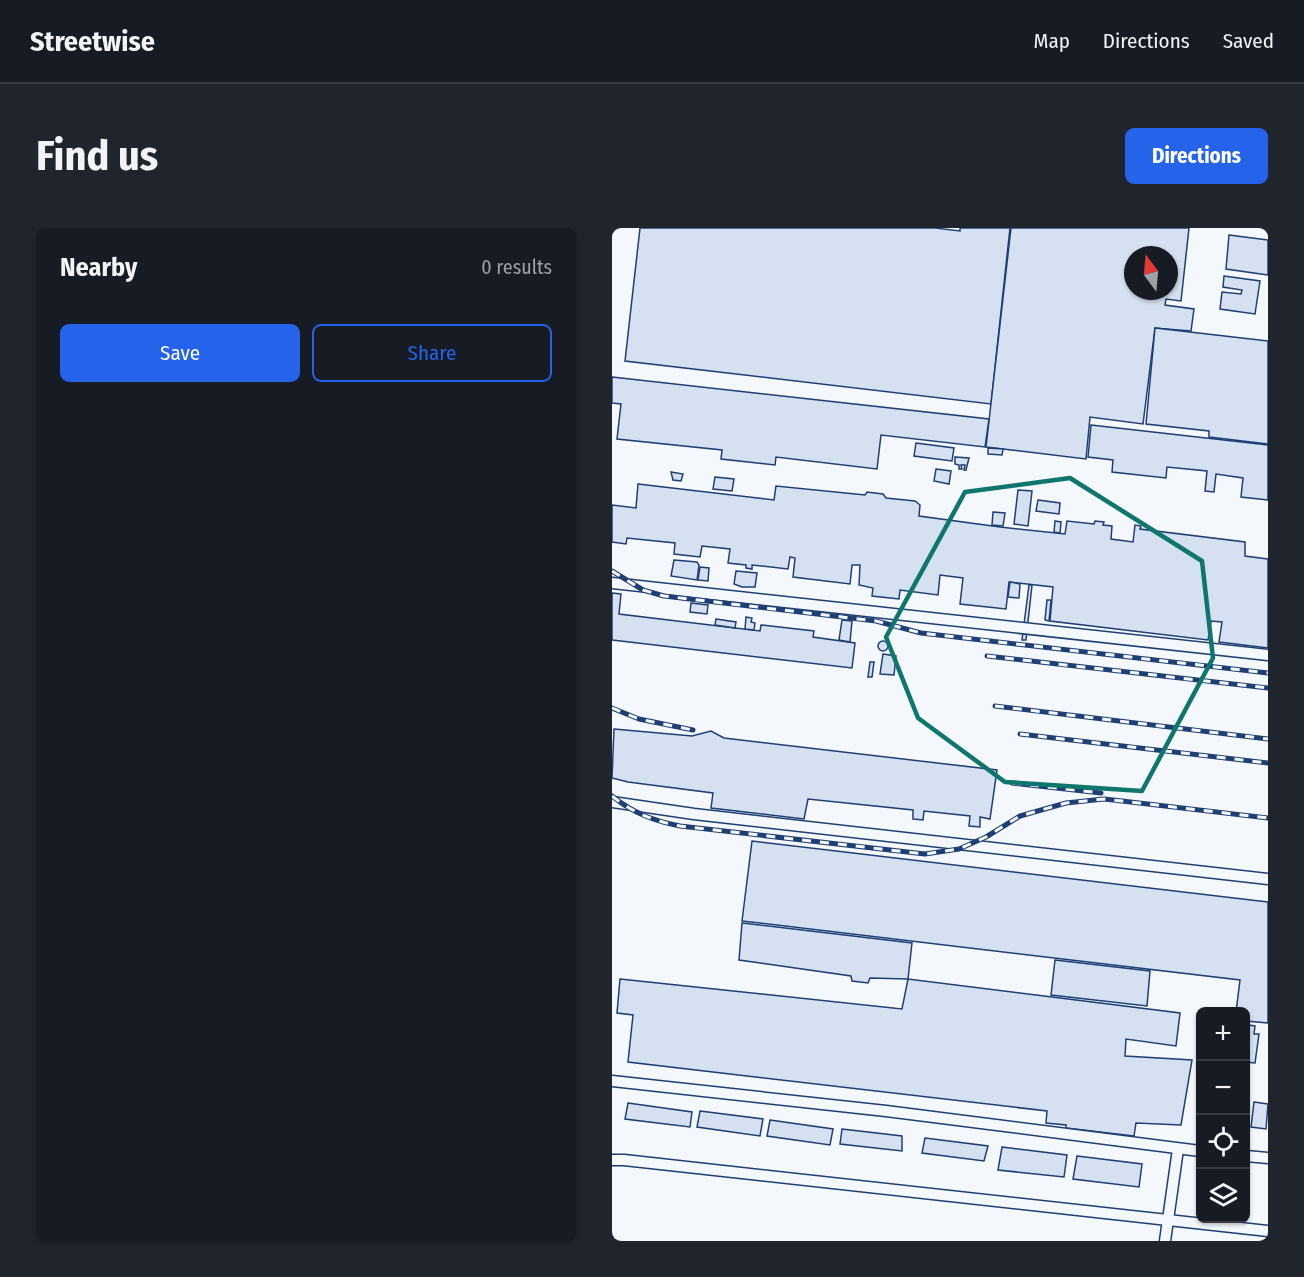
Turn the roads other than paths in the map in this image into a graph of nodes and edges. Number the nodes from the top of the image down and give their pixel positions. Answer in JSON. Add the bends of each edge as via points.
{"nodes":[{"id":1,"x":612,"y":583,"type":"edge"},
{"id":2,"x":1268,"y":655,"type":"edge"},
{"id":3,"x":612,"y":802,"type":"edge"},
{"id":4,"x":1268,"y":879,"type":"edge"},
{"id":5,"x":612,"y":1081,"type":"edge"},
{"id":6,"x":1178,"y":1149,"type":"junction"},
{"id":7,"x":1196,"y":1151,"type":"edge"},
{"id":8,"x":1250,"y":1156,"type":"edge"},
{"id":9,"x":1268,"y":1158,"type":"edge"},
{"id":10,"x":612,"y":1160,"type":"edge"},
{"id":11,"x":1168,"y":1219,"type":"junction"},
{"id":12,"x":1268,"y":1231,"type":"edge"},
{"id":13,"x":1164,"y":1241,"type":"edge"}],
"edges":[{"from":1,"to":2,"type":"lane"},
{"from":3,"to":4,"type":"lane"},
{"from":5,"to":6,"type":"lane"},
{"from":6,"to":7,"type":"lane"},
{"from":6,"to":11,"type":"lane"},
{"from":8,"to":9,"type":"lane"},
{"from":10,"to":11,"type":"lane"},
{"from":11,"to":12,"type":"lane"},
{"from":11,"to":13,"type":"lane"}]}
